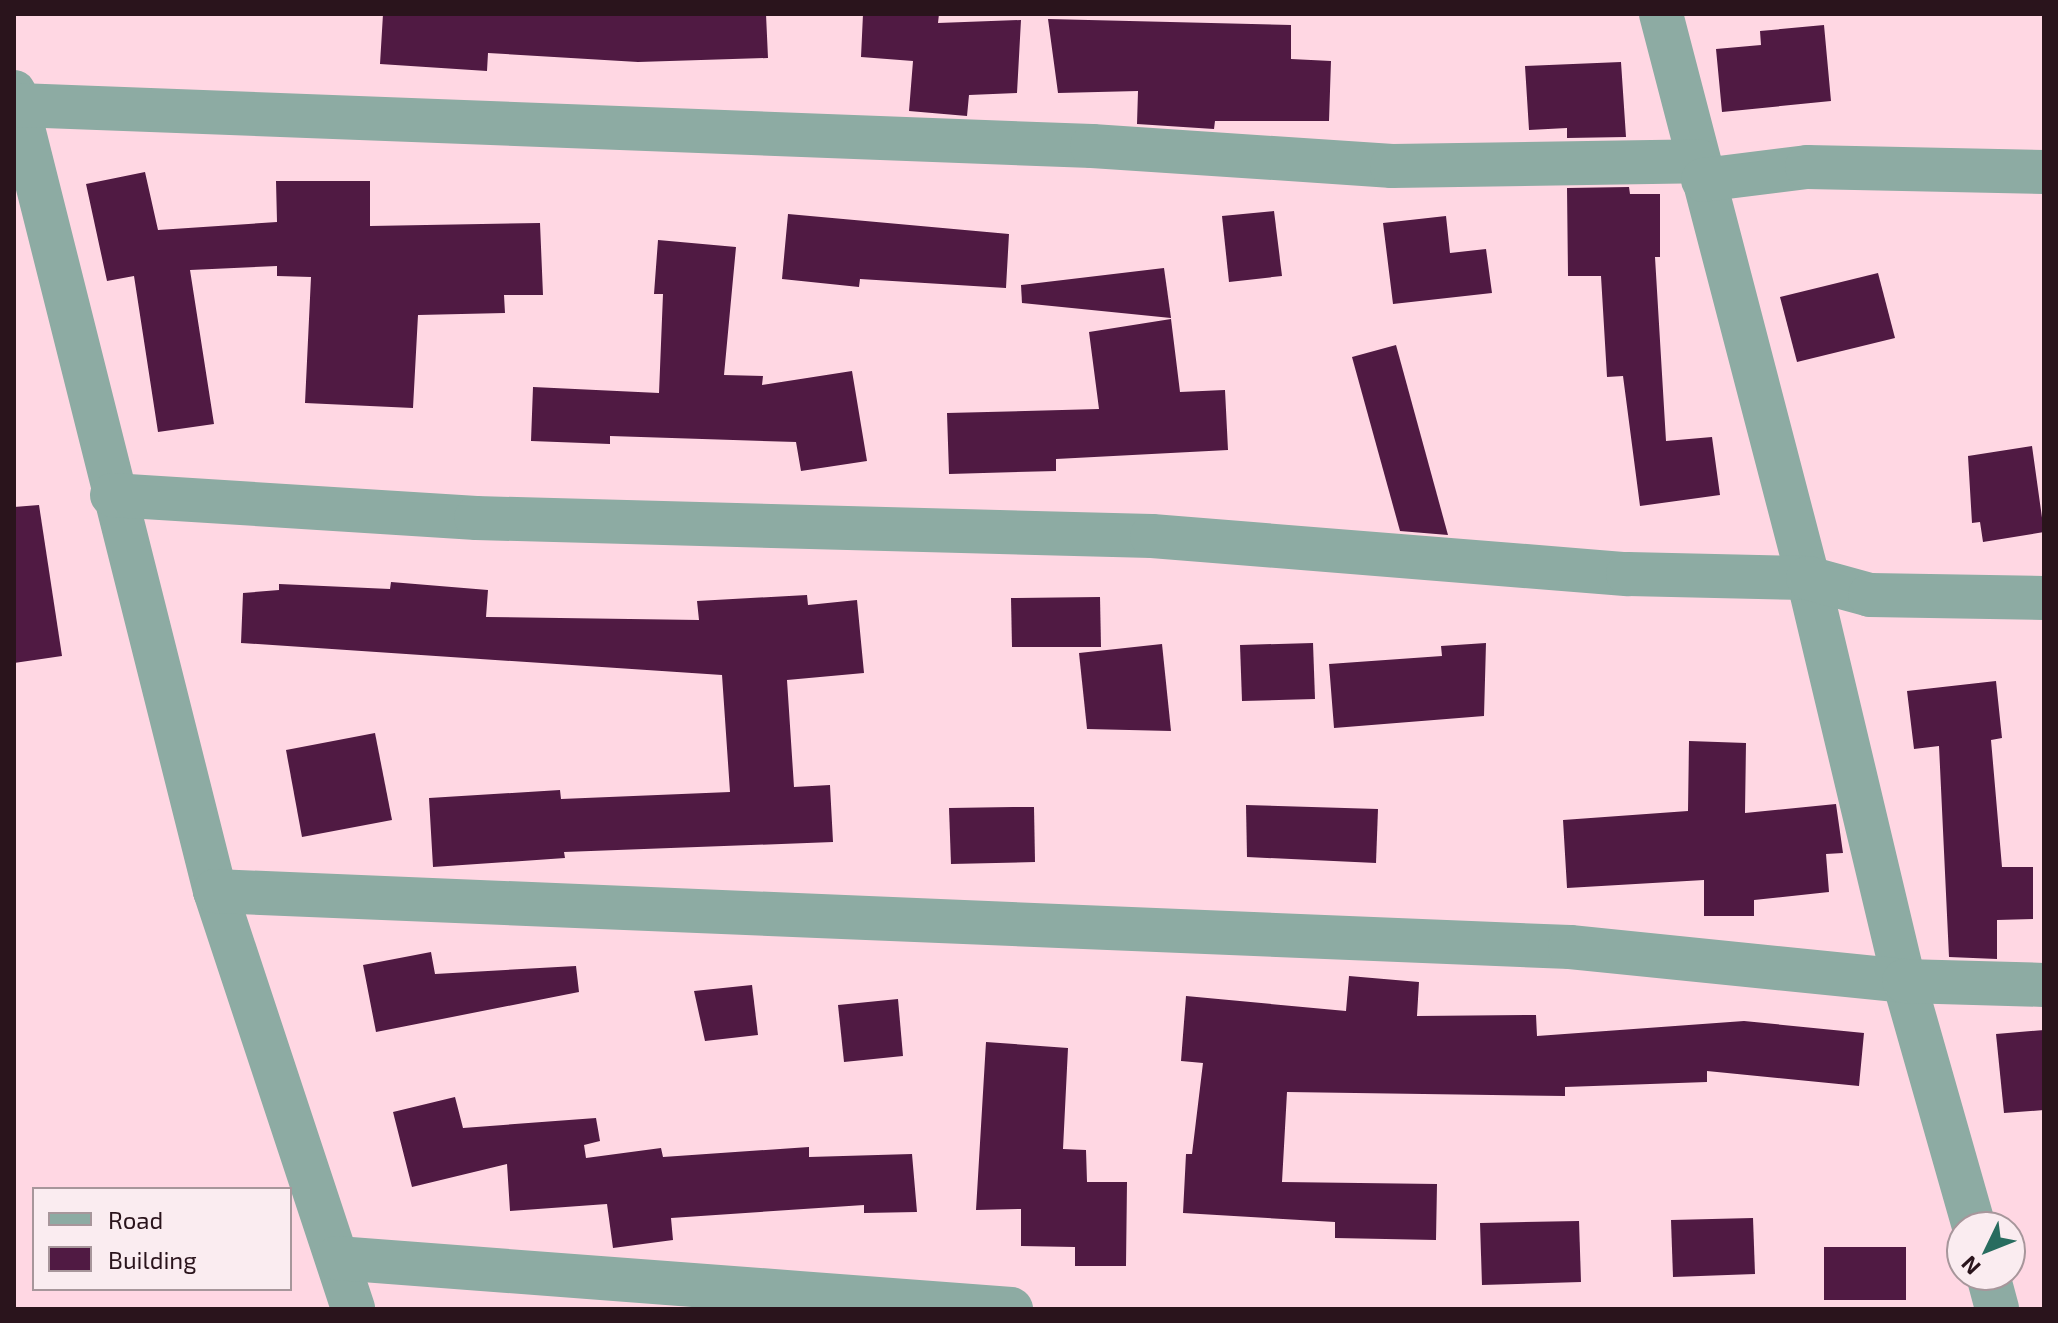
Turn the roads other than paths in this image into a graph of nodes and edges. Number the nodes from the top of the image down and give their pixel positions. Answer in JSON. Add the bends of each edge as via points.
{"nodes":[{"id":1,"x":1661,"y":14,"type":"edge"},
{"id":2,"x":16,"y":99,"type":"edge"},
{"id":3,"x":1701,"y":171,"type":"junction"},
{"id":4,"x":2044,"y":172,"type":"edge"},
{"id":5,"x":112,"y":495,"type":"junction"},
{"id":6,"x":1808,"y":578,"type":"junction"},
{"id":7,"x":2044,"y":598,"type":"edge"},
{"id":8,"x":215,"y":891,"type":"junction"},
{"id":9,"x":1904,"y":981,"type":"junction"},
{"id":10,"x":2044,"y":985,"type":"edge"},
{"id":11,"x":1969,"y":1211,"type":"edge"},
{"id":12,"x":337,"y":1258,"type":"junction"},
{"id":13,"x":353,"y":1309,"type":"edge"},
{"id":14,"x":1011,"y":1309,"type":"edge"}],
"edges":[{"from":1,"to":3,"type":"street"},
{"from":2,"to":3,"type":"street","via":[[1060,144],[1392,166]]},
{"from":2,"to":5,"type":"street"},
{"from":3,"to":4,"type":"street","via":[[1807,167]]},
{"from":3,"to":6,"type":"street"},
{"from":5,"to":6,"type":"street","via":[[476,518],[1152,536],[1628,574]]},
{"from":5,"to":8,"type":"street"},
{"from":6,"to":7,"type":"street","via":[[1870,595]]},
{"from":6,"to":9,"type":"street"},
{"from":8,"to":9,"type":"street","via":[[1570,947]]},
{"from":8,"to":12,"type":"street"},
{"from":9,"to":10,"type":"street"},
{"from":9,"to":11,"type":"street"},
{"from":12,"to":13,"type":"street"},
{"from":12,"to":14,"type":"street"}]}
